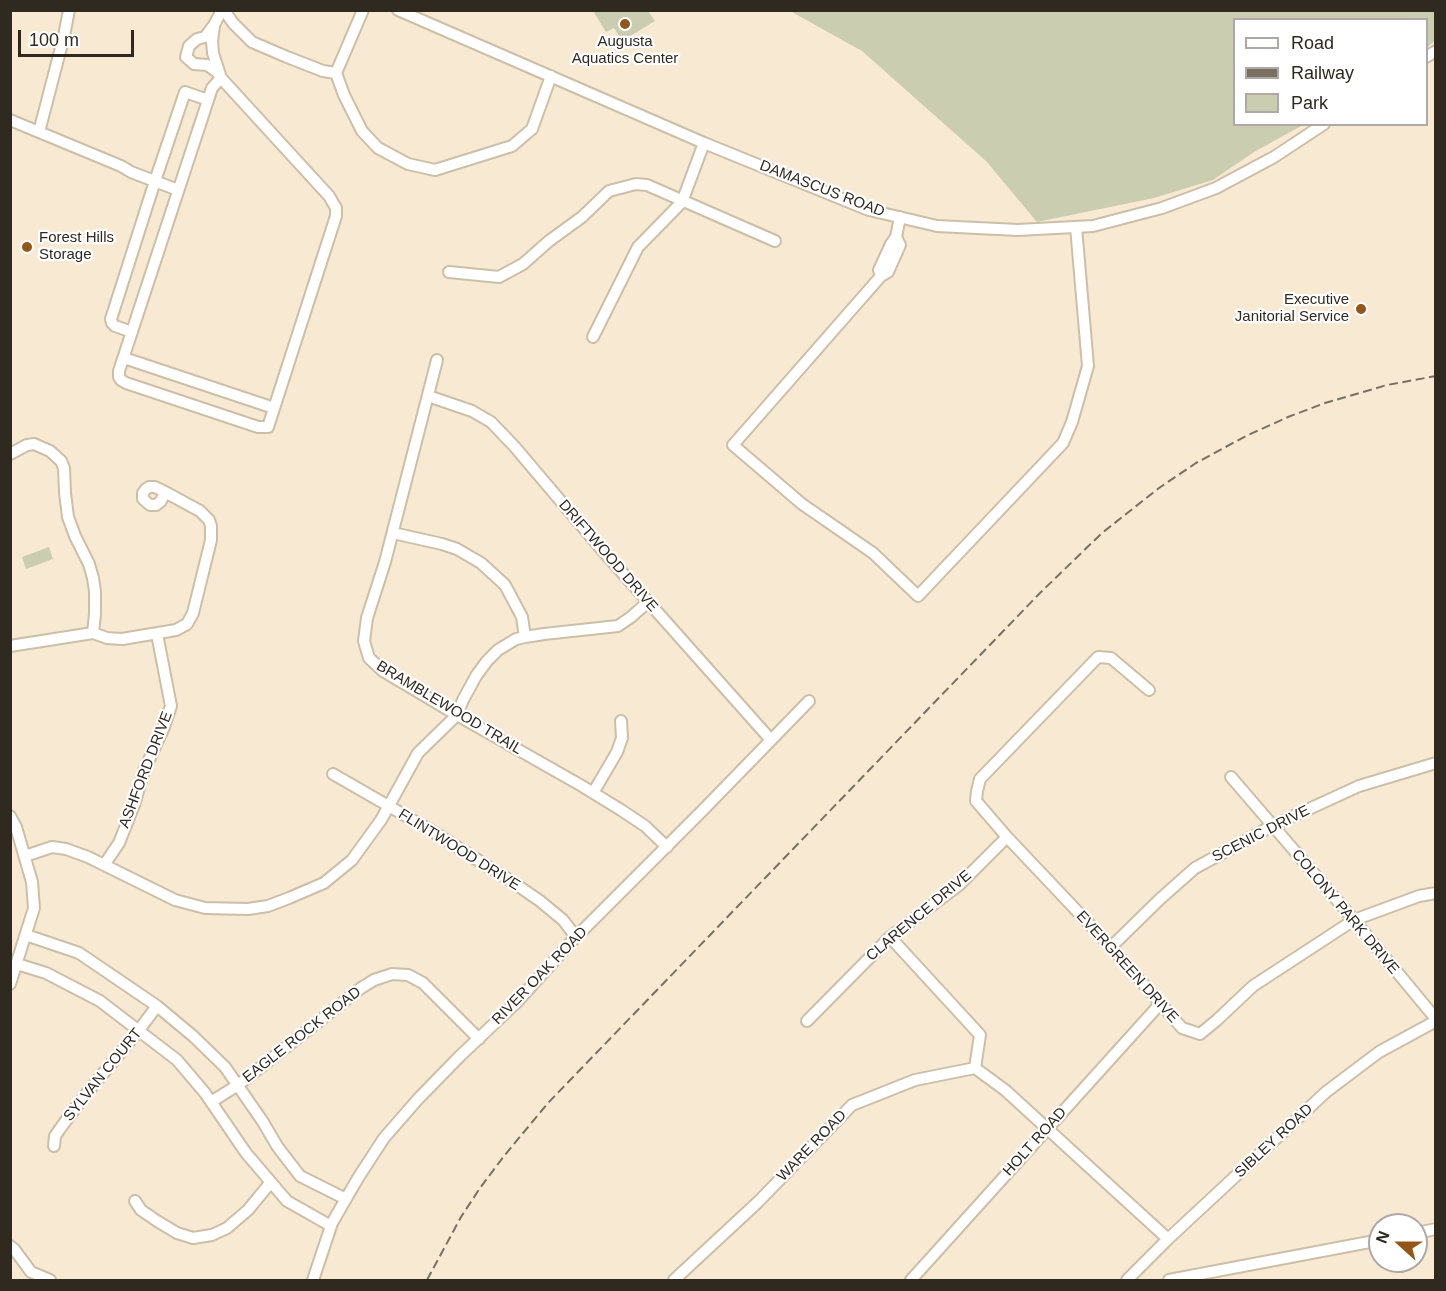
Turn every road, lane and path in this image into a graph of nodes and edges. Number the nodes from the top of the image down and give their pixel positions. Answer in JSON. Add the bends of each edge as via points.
{"nodes":[{"id":1,"x":69,"y":10,"type":"edge"},
{"id":2,"x":223,"y":10,"type":"edge"},
{"id":3,"x":363,"y":10,"type":"edge"},
{"id":4,"x":398,"y":10,"type":"edge"},
{"id":5,"x":214,"y":25,"type":"junction"},
{"id":6,"x":336,"y":73,"type":"junction"},
{"id":7,"x":551,"y":76,"type":"junction"},
{"id":8,"x":221,"y":78,"type":"junction"},
{"id":9,"x":208,"y":100,"type":"junction"},
{"id":10,"x":10,"y":120,"type":"edge"},
{"id":11,"x":1321,"y":126,"type":"edge"},
{"id":12,"x":39,"y":132,"type":"junction"},
{"id":13,"x":704,"y":143,"type":"junction"},
{"id":14,"x":155,"y":181,"type":"junction"},
{"id":15,"x":178,"y":190,"type":"junction"},
{"id":16,"x":682,"y":202,"type":"junction"},
{"id":17,"x":900,"y":217,"type":"junction"},
{"id":18,"x":1076,"y":227,"type":"junction"},
{"id":19,"x":775,"y":240,"type":"dead end"},
{"id":20,"x":449,"y":272,"type":"dead end"},
{"id":21,"x":132,"y":332,"type":"junction"},
{"id":22,"x":593,"y":338,"type":"dead end"},
{"id":23,"x":124,"y":358,"type":"junction"},
{"id":24,"x":437,"y":360,"type":"dead end"},
{"id":25,"x":428,"y":396,"type":"junction"},
{"id":26,"x":274,"y":408,"type":"junction"},
{"id":27,"x":10,"y":454,"type":"edge"},
{"id":28,"x":165,"y":492,"type":"dead end"},
{"id":29,"x":393,"y":533,"type":"junction"},
{"id":30,"x":648,"y":602,"type":"junction"},
{"id":31,"x":93,"y":633,"type":"junction"},
{"id":32,"x":157,"y":634,"type":"junction"},
{"id":33,"x":525,"y":637,"type":"junction"},
{"id":34,"x":10,"y":646,"type":"edge"},
{"id":35,"x":1149,"y":690,"type":"dead end"},
{"id":36,"x":809,"y":701,"type":"dead end"},
{"id":37,"x":457,"y":715,"type":"junction"},
{"id":38,"x":621,"y":721,"type":"dead end"},
{"id":39,"x":771,"y":740,"type":"junction"},
{"id":40,"x":1436,"y":763,"type":"edge"},
{"id":41,"x":333,"y":774,"type":"dead end"},
{"id":42,"x":1231,"y":777,"type":"dead end"},
{"id":43,"x":594,"y":793,"type":"junction"},
{"id":44,"x":388,"y":806,"type":"junction"},
{"id":45,"x":10,"y":816,"type":"edge"},
{"id":46,"x":1272,"y":826,"type":"junction"},
{"id":47,"x":1007,"y":837,"type":"junction"},
{"id":48,"x":667,"y":847,"type":"junction"},
{"id":49,"x":25,"y":856,"type":"junction"},
{"id":50,"x":104,"y":865,"type":"junction"},
{"id":51,"x":1436,"y":893,"type":"edge"},
{"id":52,"x":1354,"y":920,"type":"junction"},
{"id":53,"x":26,"y":935,"type":"junction"},
{"id":54,"x":576,"y":937,"type":"junction"},
{"id":55,"x":890,"y":937,"type":"junction"},
{"id":56,"x":1111,"y":947,"type":"junction"},
{"id":57,"x":17,"y":964,"type":"junction"},
{"id":58,"x":10,"y":984,"type":"edge"},
{"id":59,"x":1160,"y":1004,"type":"junction"},
{"id":60,"x":157,"y":1006,"type":"junction"},
{"id":61,"x":1436,"y":1020,"type":"edge"},
{"id":62,"x":807,"y":1021,"type":"dead end"},
{"id":63,"x":139,"y":1030,"type":"junction"},
{"id":64,"x":479,"y":1039,"type":"junction"},
{"id":65,"x":975,"y":1068,"type":"junction"},
{"id":66,"x":238,"y":1085,"type":"junction"},
{"id":67,"x":211,"y":1102,"type":"junction"},
{"id":68,"x":1047,"y":1129,"type":"junction"},
{"id":69,"x":54,"y":1146,"type":"dead end"},
{"id":70,"x":271,"y":1182,"type":"junction"},
{"id":71,"x":346,"y":1199,"type":"junction"},
{"id":72,"x":135,"y":1201,"type":"dead end"},
{"id":73,"x":331,"y":1226,"type":"junction"},
{"id":74,"x":1168,"y":1239,"type":"junction"},
{"id":75,"x":1368,"y":1242,"type":"edge"},
{"id":76,"x":10,"y":1246,"type":"edge"},
{"id":77,"x":50,"y":1281,"type":"edge"},
{"id":78,"x":313,"y":1281,"type":"edge"},
{"id":79,"x":674,"y":1281,"type":"edge"},
{"id":80,"x":911,"y":1281,"type":"edge"},
{"id":81,"x":1127,"y":1281,"type":"edge"},
{"id":82,"x":1169,"y":1281,"type":"edge"}],
"edges":[{"from":1,"to":12,"type":"street"},
{"from":2,"to":5,"type":"street"},
{"from":2,"to":6,"type":"street","via":[[252,42]]},
{"from":3,"to":6,"type":"street"},
{"from":4,"to":7,"type":"street","name":"DAMASCUS ROAD"},
{"from":5,"to":8,"type":"street","via":[[213,53]]},
{"from":5,"to":8,"type":"street","via":[[205,37],[189,46],[186,57],[194,64],[207,65]]},
{"from":6,"to":7,"type":"street","via":[[362,131],[370,140],[408,164],[435,170],[512,146],[532,129]]},
{"from":7,"to":13,"type":"street","name":"DAMASCUS ROAD"},
{"from":8,"to":9,"type":"street"},
{"from":8,"to":26,"type":"street","via":[[336,208]]},
{"from":9,"to":14,"type":"street","via":[[185,92]]},
{"from":9,"to":15,"type":"street"},
{"from":10,"to":12,"type":"street"},
{"from":11,"to":18,"type":"street","name":"DAMASCUS ROAD","via":[[1216,188],[1155,210]]},
{"from":12,"to":14,"type":"street"},
{"from":13,"to":16,"type":"street"},
{"from":13,"to":17,"type":"street","name":"DAMASCUS ROAD","via":[[868,210]]},
{"from":14,"to":15,"type":"street"},
{"from":14,"to":21,"type":"street","via":[[111,319],[115,326]]},
{"from":15,"to":21,"type":"street"},
{"from":16,"to":19,"type":"street"},
{"from":16,"to":20,"type":"street","via":[[647,185],[609,191],[523,264],[498,277]]},
{"from":16,"to":22,"type":"street","via":[[638,247]]},
{"from":17,"to":18,"type":"street","name":"DAMASCUS ROAD","via":[[937,226],[1018,230]]},
{"from":17,"to":18,"type":"street","via":[[896,237],[879,270],[881,276],[734,445],[802,504],[873,553],[918,596],[1063,444],[1088,366]]},
{"from":21,"to":23,"type":"street"},
{"from":23,"to":26,"type":"street"},
{"from":23,"to":26,"type":"street","via":[[119,377],[126,383],[258,427],[268,426]]},
{"from":24,"to":25,"type":"street","name":"BRAMBLEWOOD TRAIL"},
{"from":25,"to":29,"type":"street","name":"BRAMBLEWOOD TRAIL"},
{"from":25,"to":30,"type":"street","name":"DRIFTWOOD DRIVE","via":[[491,422]]},
{"from":27,"to":31,"type":"street","via":[[34,444],[61,461],[68,517],[93,578]]},
{"from":28,"to":32,"type":"street","via":[[205,514],[212,533],[190,619],[182,628]]},
{"from":29,"to":33,"type":"street","via":[[457,549],[481,563],[505,585],[522,617]]},
{"from":29,"to":37,"type":"street","name":"BRAMBLEWOOD TRAIL","via":[[367,618],[364,641],[369,658],[383,671]]},
{"from":30,"to":33,"type":"street","via":[[618,626]]},
{"from":30,"to":39,"type":"street","name":"DRIFTWOOD DRIVE"},
{"from":31,"to":32,"type":"street","via":[[122,639]]},
{"from":31,"to":34,"type":"street"},
{"from":32,"to":50,"type":"street","name":"ASHFORD DRIVE","via":[[171,706],[119,843]]},
{"from":33,"to":37,"type":"street","via":[[498,650],[487,661]]},
{"from":35,"to":47,"type":"street","name":"EVERGREEN DRIVE","via":[[1111,658],[1098,657],[980,778],[976,801]]},
{"from":36,"to":39,"type":"street","name":"RIVER OAK ROAD"},
{"from":37,"to":43,"type":"street","name":"BRAMBLEWOOD TRAIL"},
{"from":37,"to":44,"type":"street","via":[[418,753]]},
{"from":38,"to":43,"type":"street","via":[[622,738],[617,752]]},
{"from":39,"to":48,"type":"street","name":"RIVER OAK ROAD"},
{"from":40,"to":46,"type":"street","name":"SCENIC DRIVE","via":[[1359,786]]},
{"from":41,"to":44,"type":"street","name":"FLINTWOOD DRIVE"},
{"from":42,"to":46,"type":"street","name":"COLONY PARK DRIVE"},
{"from":43,"to":48,"type":"street","name":"BRAMBLEWOOD TRAIL","via":[[645,826]]},
{"from":44,"to":50,"type":"street","via":[[352,860],[324,883],[268,906],[248,909],[190,905]]},
{"from":44,"to":54,"type":"street","name":"FLINTWOOD DRIVE","via":[[514,883],[563,920]]},
{"from":45,"to":49,"type":"street"},
{"from":46,"to":52,"type":"street","name":"COLONY PARK DRIVE"},
{"from":46,"to":56,"type":"street","name":"SCENIC DRIVE","via":[[1196,868]]},
{"from":47,"to":55,"type":"street","name":"CLARENCE DRIVE","via":[[959,885]]},
{"from":47,"to":56,"type":"street","name":"EVERGREEN DRIVE"},
{"from":48,"to":54,"type":"street","name":"RIVER OAK ROAD"},
{"from":49,"to":50,"type":"street","via":[[52,847]]},
{"from":49,"to":53,"type":"street","via":[[34,908]]},
{"from":51,"to":52,"type":"street","name":"EVERGREEN DRIVE"},
{"from":52,"to":59,"type":"street","name":"EVERGREEN DRIVE","via":[[1253,986],[1200,1034],[1182,1028]]},
{"from":52,"to":61,"type":"street","name":"COLONY PARK DRIVE"},
{"from":53,"to":57,"type":"street"},
{"from":53,"to":60,"type":"street","via":[[79,953]]},
{"from":54,"to":64,"type":"street","name":"RIVER OAK ROAD"},
{"from":55,"to":62,"type":"street","name":"CLARENCE DRIVE"},
{"from":55,"to":65,"type":"street","via":[[980,1035]]},
{"from":56,"to":59,"type":"street","name":"EVERGREEN DRIVE"},
{"from":57,"to":58,"type":"street"},
{"from":57,"to":63,"type":"street","via":[[73,985]]},
{"from":59,"to":68,"type":"street","name":"HOLT ROAD"},
{"from":60,"to":63,"type":"street","name":"SYLVAN COURT"},
{"from":60,"to":66,"type":"street","via":[[225,1067]]},
{"from":61,"to":74,"type":"street","name":"SIBLEY ROAD","via":[[1379,1052],[1326,1092]]},
{"from":63,"to":67,"type":"street","via":[[177,1060]]},
{"from":63,"to":69,"type":"street","name":"SYLVAN COURT","via":[[62,1126]]},
{"from":64,"to":66,"type":"street","name":"EAGLE ROCK ROAD","via":[[423,983],[408,975],[392,974],[361,988]]},
{"from":64,"to":71,"type":"street","name":"RIVER OAK ROAD","via":[[384,1138]]},
{"from":65,"to":68,"type":"street"},
{"from":65,"to":79,"type":"street","name":"WARE ROAD","via":[[915,1080],[852,1105]]},
{"from":66,"to":67,"type":"street","name":"EAGLE ROCK ROAD"},
{"from":66,"to":71,"type":"street","via":[[300,1176]]},
{"from":67,"to":70,"type":"street","via":[[246,1154]]},
{"from":68,"to":74,"type":"street"},
{"from":68,"to":80,"type":"street","name":"HOLT ROAD"},
{"from":70,"to":72,"type":"street","via":[[227,1228],[193,1238],[177,1233],[141,1210]]},
{"from":70,"to":73,"type":"street","via":[[287,1201]]},
{"from":71,"to":73,"type":"street","name":"RIVER OAK ROAD"},
{"from":73,"to":78,"type":"street","name":"RIVER OAK ROAD"},
{"from":74,"to":81,"type":"street","name":"SIBLEY ROAD"},
{"from":75,"to":82,"type":"street"},
{"from":76,"to":77,"type":"street","via":[[31,1272]]}]}
